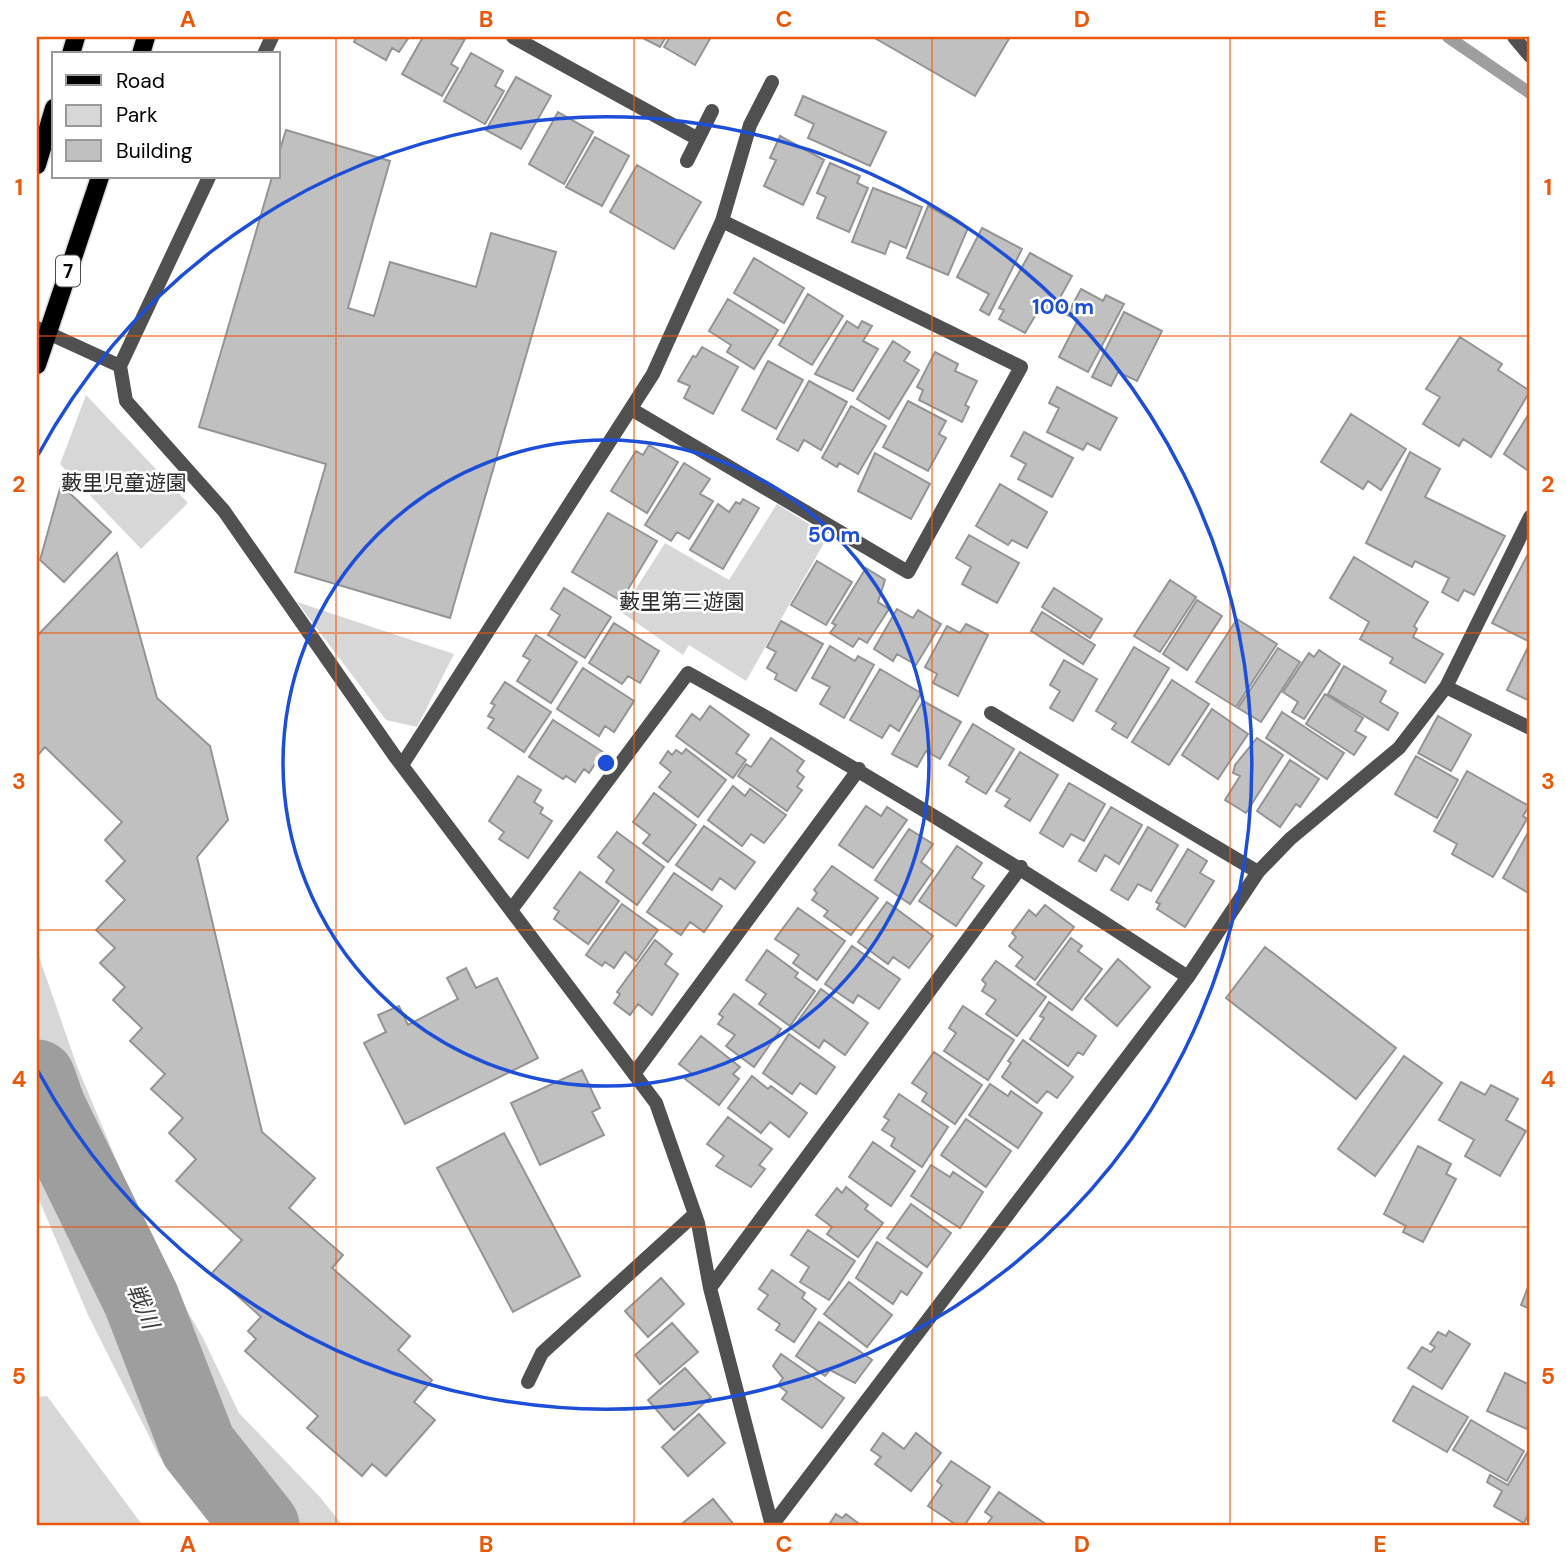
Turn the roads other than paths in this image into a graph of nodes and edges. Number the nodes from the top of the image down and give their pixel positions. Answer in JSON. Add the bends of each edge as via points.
{"nodes":[{"id":1,"x":513,"y":37,"type":"edge"},
{"id":2,"x":1514,"y":37,"type":"edge"},
{"id":3,"x":1530,"y":56,"type":"edge"},
{"id":4,"x":772,"y":82,"type":"dead end"},
{"id":5,"x":712,"y":111,"type":"dead end"},
{"id":6,"x":52,"y":115,"type":"edge"},
{"id":7,"x":698,"y":139,"type":"junction"},
{"id":8,"x":687,"y":161,"type":"dead end"},
{"id":9,"x":37,"y":165,"type":"edge"},
{"id":10,"x":100,"y":178,"type":"edge"},
{"id":11,"x":209,"y":178,"type":"edge"},
{"id":12,"x":722,"y":221,"type":"junction"},
{"id":13,"x":42,"y":330,"type":"edge"},
{"id":14,"x":37,"y":365,"type":"edge"},
{"id":15,"x":120,"y":366,"type":"junction"},
{"id":16,"x":631,"y":409,"type":"junction"},
{"id":17,"x":1530,"y":517,"type":"edge"},
{"id":18,"x":1446,"y":687,"type":"junction"},
{"id":19,"x":991,"y":713,"type":"dead end"},
{"id":20,"x":1530,"y":728,"type":"edge"},
{"id":21,"x":402,"y":765,"type":"junction"},
{"id":22,"x":859,"y":769,"type":"junction"},
{"id":23,"x":1021,"y":867,"type":"junction"},
{"id":24,"x":1258,"y":872,"type":"junction"},
{"id":25,"x":511,"y":910,"type":"junction"},
{"id":26,"x":1188,"y":977,"type":"junction"},
{"id":27,"x":634,"y":1074,"type":"junction"},
{"id":28,"x":695,"y":1214,"type":"junction"},
{"id":29,"x":710,"y":1288,"type":"junction"},
{"id":30,"x":528,"y":1382,"type":"dead end"},
{"id":31,"x":772,"y":1525,"type":"edge"}],
"edges":[{"from":1,"to":7,"type":"street"},
{"from":2,"to":3,"type":"street"},
{"from":4,"to":12,"type":"street","via":[[750,125]]},
{"from":5,"to":7,"type":"street"},
{"from":6,"to":9,"type":"main road"},
{"from":7,"to":8,"type":"street"},
{"from":10,"to":13,"type":"main road","number":"7"},
{"from":11,"to":15,"type":"street"},
{"from":12,"to":16,"type":"street","via":[[653,374]]},
{"from":12,"to":16,"type":"street","via":[[1021,368],[908,572]]},
{"from":13,"to":14,"type":"main road","number":"7"},
{"from":13,"to":15,"type":"street"},
{"from":15,"to":21,"type":"street","via":[[126,401],[225,510]]},
{"from":16,"to":21,"type":"street"},
{"from":17,"to":18,"type":"street"},
{"from":18,"to":20,"type":"street"},
{"from":18,"to":24,"type":"street","via":[[1399,748],[1290,839]]},
{"from":19,"to":24,"type":"street"},
{"from":21,"to":25,"type":"street"},
{"from":22,"to":23,"type":"street"},
{"from":22,"to":25,"type":"street","via":[[688,673]]},
{"from":22,"to":27,"type":"street"},
{"from":23,"to":26,"type":"street"},
{"from":23,"to":29,"type":"street"},
{"from":24,"to":26,"type":"street"},
{"from":25,"to":27,"type":"street"},
{"from":26,"to":31,"type":"street"},
{"from":27,"to":28,"type":"street","via":[[656,1102]]},
{"from":28,"to":29,"type":"street"},
{"from":28,"to":30,"type":"street","via":[[542,1353]]},
{"from":29,"to":31,"type":"street"}]}
